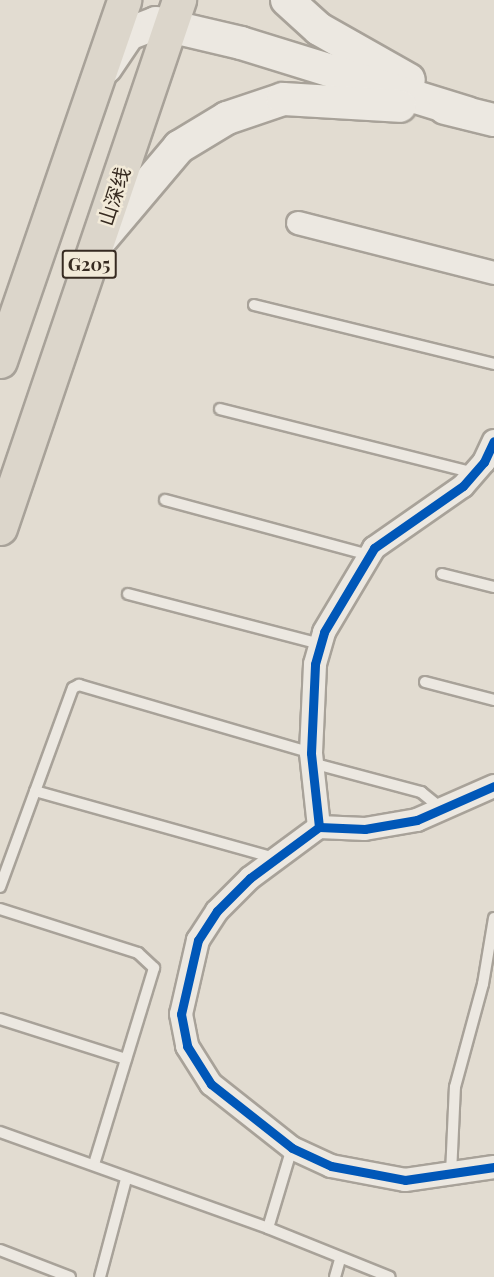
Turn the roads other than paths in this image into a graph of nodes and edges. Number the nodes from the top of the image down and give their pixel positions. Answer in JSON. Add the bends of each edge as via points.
{"nodes":[{"id":1,"x":124,"y":0,"type":"edge"},
{"id":2,"x":287,"y":0,"type":"edge"},
{"id":3,"x":169,"y":9,"type":"edge"},
{"id":4,"x":91,"y":105,"type":"junction"},
{"id":5,"x":480,"y":116,"type":"edge"},
{"id":6,"x":298,"y":224,"type":"dead end"},
{"id":7,"x":97,"y":245,"type":"junction"},
{"id":8,"x":494,"y":273,"type":"edge"},
{"id":9,"x":254,"y":305,"type":"dead end"},
{"id":10,"x":0,"y":361,"type":"edge"},
{"id":11,"x":494,"y":364,"type":"edge"},
{"id":12,"x":220,"y":410,"type":"dead end"},
{"id":13,"x":494,"y":441,"type":"edge"},
{"id":14,"x":474,"y":473,"type":"junction"},
{"id":15,"x":165,"y":500,"type":"dead end"},
{"id":16,"x":0,"y":528,"type":"edge"},
{"id":17,"x":369,"y":555,"type":"junction"},
{"id":18,"x":442,"y":574,"type":"dead end"},
{"id":19,"x":494,"y":587,"type":"edge"},
{"id":20,"x":128,"y":594,"type":"dead end"},
{"id":21,"x":320,"y":644,"type":"junction"},
{"id":22,"x":425,"y":682,"type":"dead end"},
{"id":23,"x":494,"y":700,"type":"edge"},
{"id":24,"x":311,"y":758,"type":"junction"},
{"id":25,"x":494,"y":786,"type":"edge"},
{"id":26,"x":35,"y":791,"type":"junction"},
{"id":27,"x":443,"y":811,"type":"junction"},
{"id":28,"x":319,"y":827,"type":"junction"},
{"id":29,"x":276,"y":859,"type":"junction"},
{"id":30,"x":0,"y":887,"type":"edge"},
{"id":31,"x":0,"y":909,"type":"edge"},
{"id":32,"x":494,"y":918,"type":"edge"},
{"id":33,"x":0,"y":1019,"type":"edge"},
{"id":34,"x":126,"y":1059,"type":"junction"},
{"id":35,"x":0,"y":1132,"type":"edge"},
{"id":36,"x":292,"y":1148,"type":"junction"},
{"id":37,"x":94,"y":1164,"type":"junction"},
{"id":38,"x":494,"y":1167,"type":"edge"},
{"id":39,"x":451,"y":1177,"type":"junction"},
{"id":40,"x":126,"y":1179,"type":"junction"},
{"id":41,"x":268,"y":1228,"type":"junction"},
{"id":42,"x":0,"y":1250,"type":"edge"},
{"id":43,"x":340,"y":1260,"type":"junction"},
{"id":44,"x":70,"y":1277,"type":"edge"},
{"id":45,"x":100,"y":1277,"type":"edge"},
{"id":46,"x":335,"y":1277,"type":"edge"},
{"id":47,"x":390,"y":1277,"type":"edge"}],
"edges":[{"from":1,"to":4,"type":"highway","number":"G205"},
{"from":2,"to":5,"type":"main road","via":[[358,54]]},
{"from":3,"to":4,"type":"main road","via":[[128,34],[112,53]]},
{"from":3,"to":5,"type":"main road"},
{"from":3,"to":7,"type":"highway","name":"山深线","number":"G205"},
{"from":4,"to":10,"type":"highway","number":"G205"},
{"from":5,"to":7,"type":"main road","via":[[283,99],[227,118],[179,147]]},
{"from":6,"to":8,"type":"street"},
{"from":7,"to":16,"type":"highway","name":"山深线","number":"G205"},
{"from":9,"to":11,"type":"lane"},
{"from":12,"to":14,"type":"lane"},
{"from":13,"to":14,"type":"street"},
{"from":14,"to":17,"type":"street"},
{"from":15,"to":17,"type":"lane"},
{"from":17,"to":21,"type":"street"},
{"from":18,"to":19,"type":"lane"},
{"from":20,"to":21,"type":"lane"},
{"from":21,"to":24,"type":"street","via":[[315,664]]},
{"from":22,"to":23,"type":"lane"},
{"from":24,"to":26,"type":"lane","via":[[79,685],[74,688]]},
{"from":24,"to":27,"type":"lane","via":[[421,792]]},
{"from":24,"to":28,"type":"street"},
{"from":25,"to":27,"type":"street"},
{"from":26,"to":29,"type":"lane"},
{"from":26,"to":30,"type":"lane"},
{"from":27,"to":28,"type":"street","via":[[365,829]]},
{"from":28,"to":29,"type":"street"},
{"from":29,"to":36,"type":"street","via":[[218,911],[198,940],[181,1014],[187,1046],[211,1084]]},
{"from":31,"to":34,"type":"lane","via":[[150,960],[154,968]]},
{"from":32,"to":39,"type":"lane","via":[[483,984],[455,1087]]},
{"from":33,"to":34,"type":"lane"},
{"from":34,"to":37,"type":"lane"},
{"from":35,"to":37,"type":"lane"},
{"from":36,"to":39,"type":"street","via":[[331,1166],[369,1174],[405,1180]]},
{"from":36,"to":41,"type":"lane"},
{"from":37,"to":40,"type":"lane"},
{"from":38,"to":39,"type":"street"},
{"from":40,"to":41,"type":"lane"},
{"from":40,"to":45,"type":"lane"},
{"from":41,"to":43,"type":"lane"},
{"from":42,"to":44,"type":"lane"},
{"from":43,"to":46,"type":"lane"},
{"from":43,"to":47,"type":"lane"}]}
